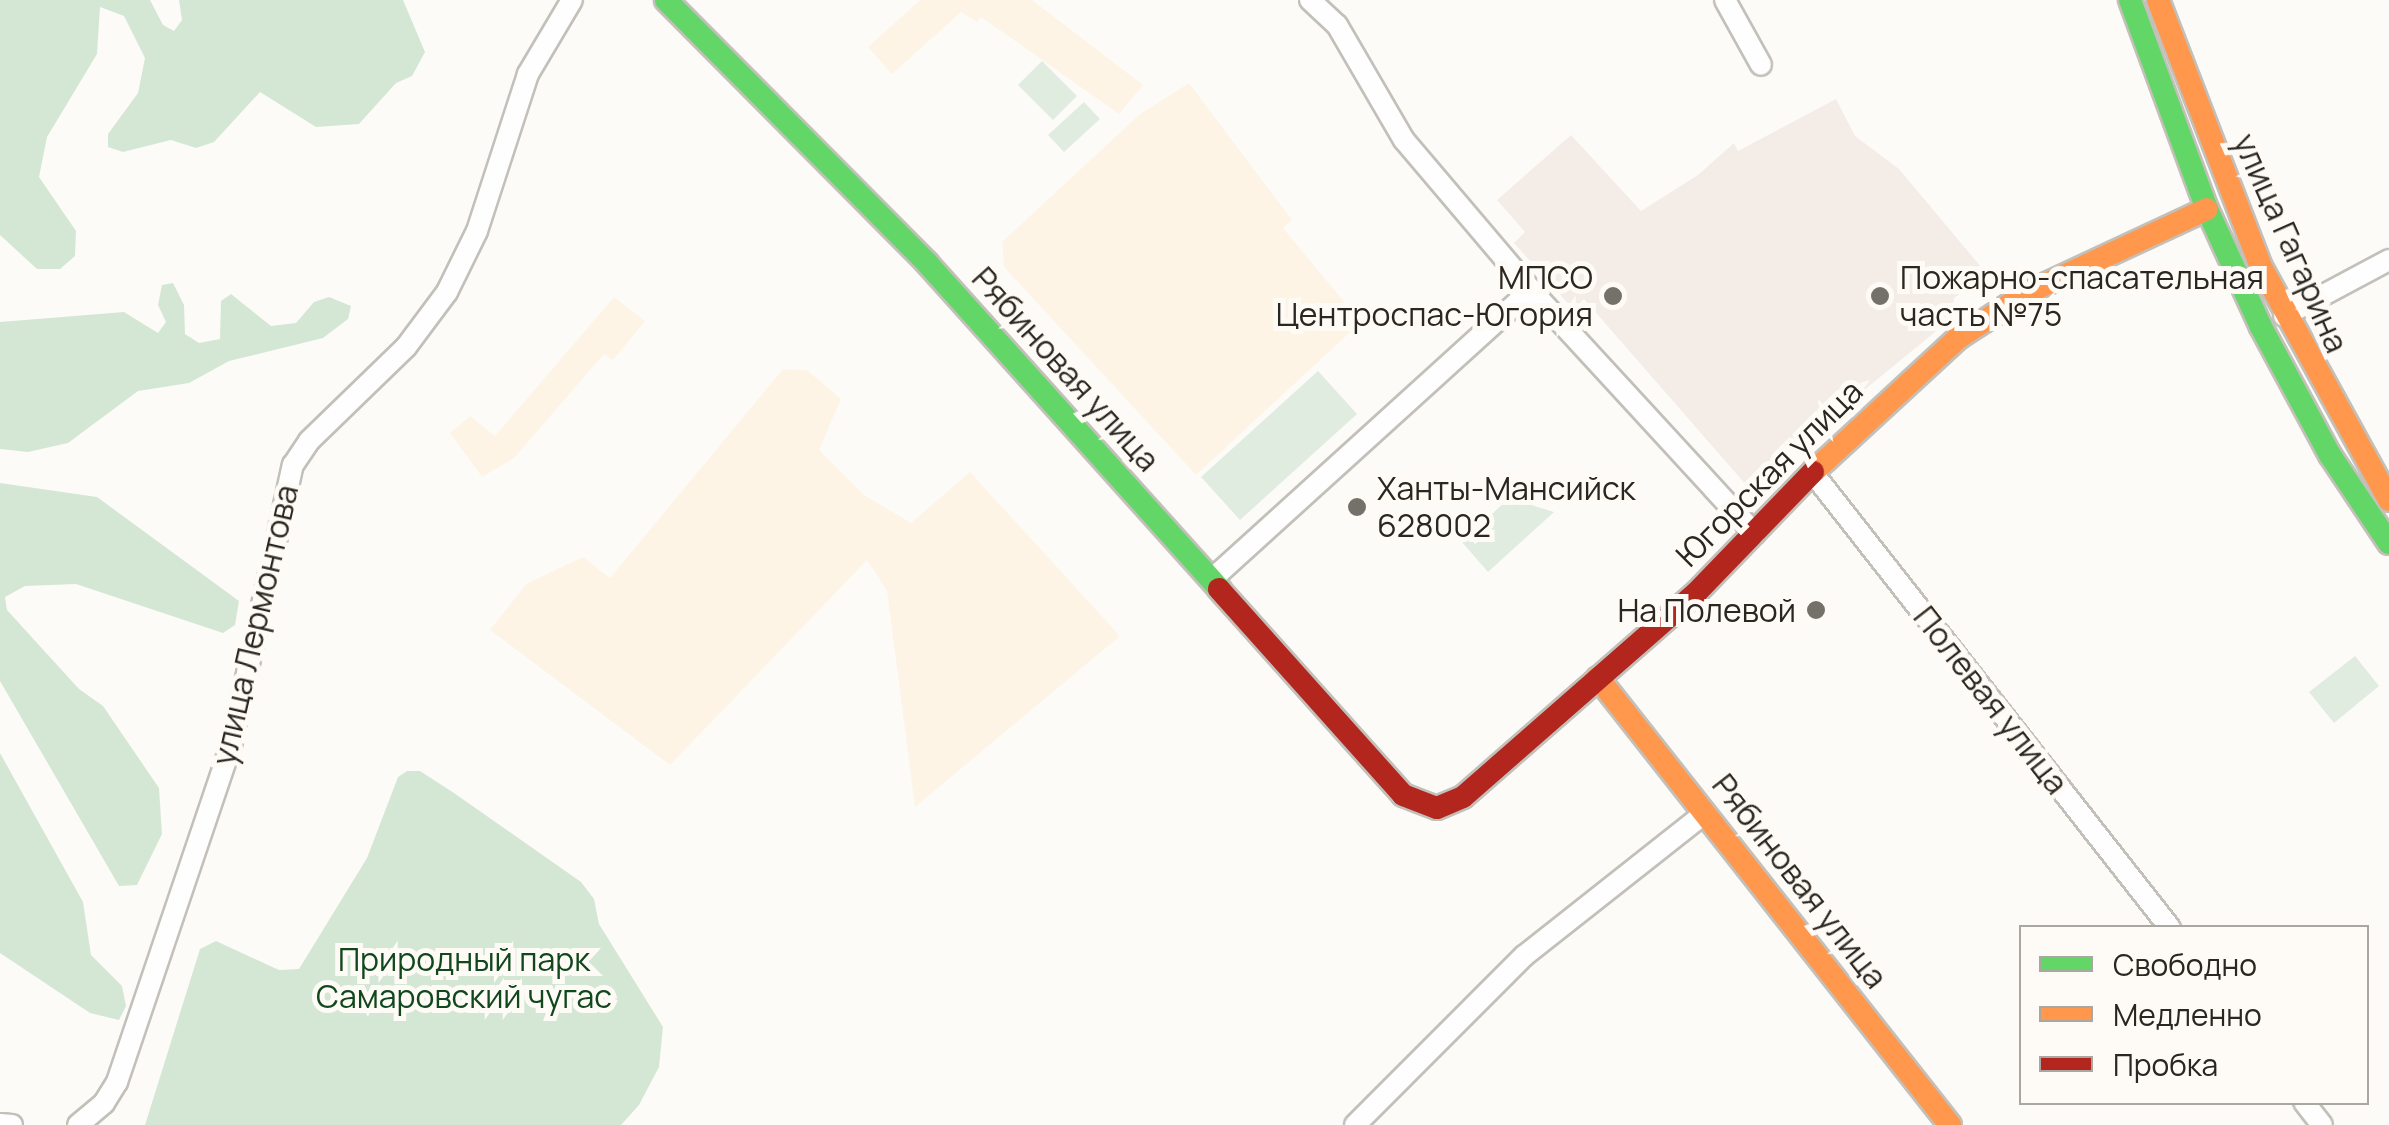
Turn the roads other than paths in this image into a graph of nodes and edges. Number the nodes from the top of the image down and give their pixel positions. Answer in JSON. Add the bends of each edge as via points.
{"nodes":[{"id":1,"x":572,"y":0,"type":"edge"},
{"id":2,"x":666,"y":0,"type":"edge"},
{"id":3,"x":1310,"y":0,"type":"edge"},
{"id":4,"x":1725,"y":0,"type":"edge"},
{"id":5,"x":2130,"y":0,"type":"edge"},
{"id":6,"x":2158,"y":0,"type":"edge"},
{"id":7,"x":1760,"y":65,"type":"dead end"},
{"id":8,"x":2230,"y":198,"type":"junction"},
{"id":9,"x":2207,"y":209,"type":"junction"},
{"id":10,"x":2389,"y":260,"type":"edge"},
{"id":11,"x":1531,"y":290,"type":"junction"},
{"id":12,"x":2284,"y":316,"type":"junction"},
{"id":13,"x":2261,"y":327,"type":"junction"},
{"id":14,"x":1812,"y":472,"type":"junction"},
{"id":15,"x":2389,"y":500,"type":"edge"},
{"id":16,"x":1755,"y":534,"type":"junction"},
{"id":17,"x":2389,"y":542,"type":"edge"},
{"id":18,"x":1210,"y":580,"type":"junction"},
{"id":19,"x":1598,"y":678,"type":"junction"},
{"id":20,"x":1404,"y":795,"type":"joint"},
{"id":21,"x":1704,"y":812,"type":"junction"},
{"id":22,"x":2168,"y":925,"type":"edge"},
{"id":23,"x":2306,"y":1105,"type":"edge"},
{"id":24,"x":0,"y":1124,"type":"edge"},
{"id":25,"x":12,"y":1125,"type":"edge"},
{"id":26,"x":78,"y":1125,"type":"edge"},
{"id":27,"x":1356,"y":1125,"type":"edge"},
{"id":28,"x":1950,"y":1125,"type":"edge"},
{"id":29,"x":2322,"y":1125,"type":"edge"}],
"edges":[{"from":1,"to":26,"type":"street","name":"улица Лермонтова","via":[[528,74],[477,232],[446,292],[406,347],[309,441],[293,465],[230,746],[124,1065],[104,1104]]},
{"from":2,"to":18,"type":"street","name":"Рябиновая улица","via":[[927,264]]},
{"from":3,"to":11,"type":"street","via":[[1338,25],[1391,124]]},
{"from":4,"to":7,"type":"street"},
{"from":5,"to":9,"type":"street","name":"улица Гагарина"},
{"from":6,"to":8,"type":"street","name":"улица Гагарина"},
{"from":8,"to":9,"type":"street","name":"Югорская улица"},
{"from":8,"to":12,"type":"street","name":"улица Гагарина"},
{"from":9,"to":13,"type":"street","name":"улица Гагарина"},
{"from":9,"to":14,"type":"street","name":"Югорская улица","via":[[1994,312],[1942,351]]},
{"from":10,"to":12,"type":"street"},
{"from":11,"to":16,"type":"street"},
{"from":11,"to":18,"type":"street"},
{"from":12,"to":13,"type":"street"},
{"from":12,"to":15,"type":"street","name":"улица Гагарина"},
{"from":13,"to":17,"type":"street","name":"улица Гагарина","via":[[2330,455]]},
{"from":14,"to":16,"type":"street","name":"Югорская улица"},
{"from":14,"to":22,"type":"street","name":"Полевая улица"},
{"from":16,"to":19,"type":"street","name":"Югорская улица"},
{"from":18,"to":20,"type":"street","name":"Рябиновая улица"},
{"from":19,"to":20,"type":"street","name":"Югорская улица","via":[[1450,805],[1426,806]]},
{"from":19,"to":21,"type":"street","name":"Рябиновая улица"},
{"from":21,"to":27,"type":"street","via":[[1524,956]]},
{"from":21,"to":28,"type":"street","name":"Рябиновая улица"},
{"from":23,"to":29,"type":"street"},
{"from":24,"to":25,"type":"street"}]}
